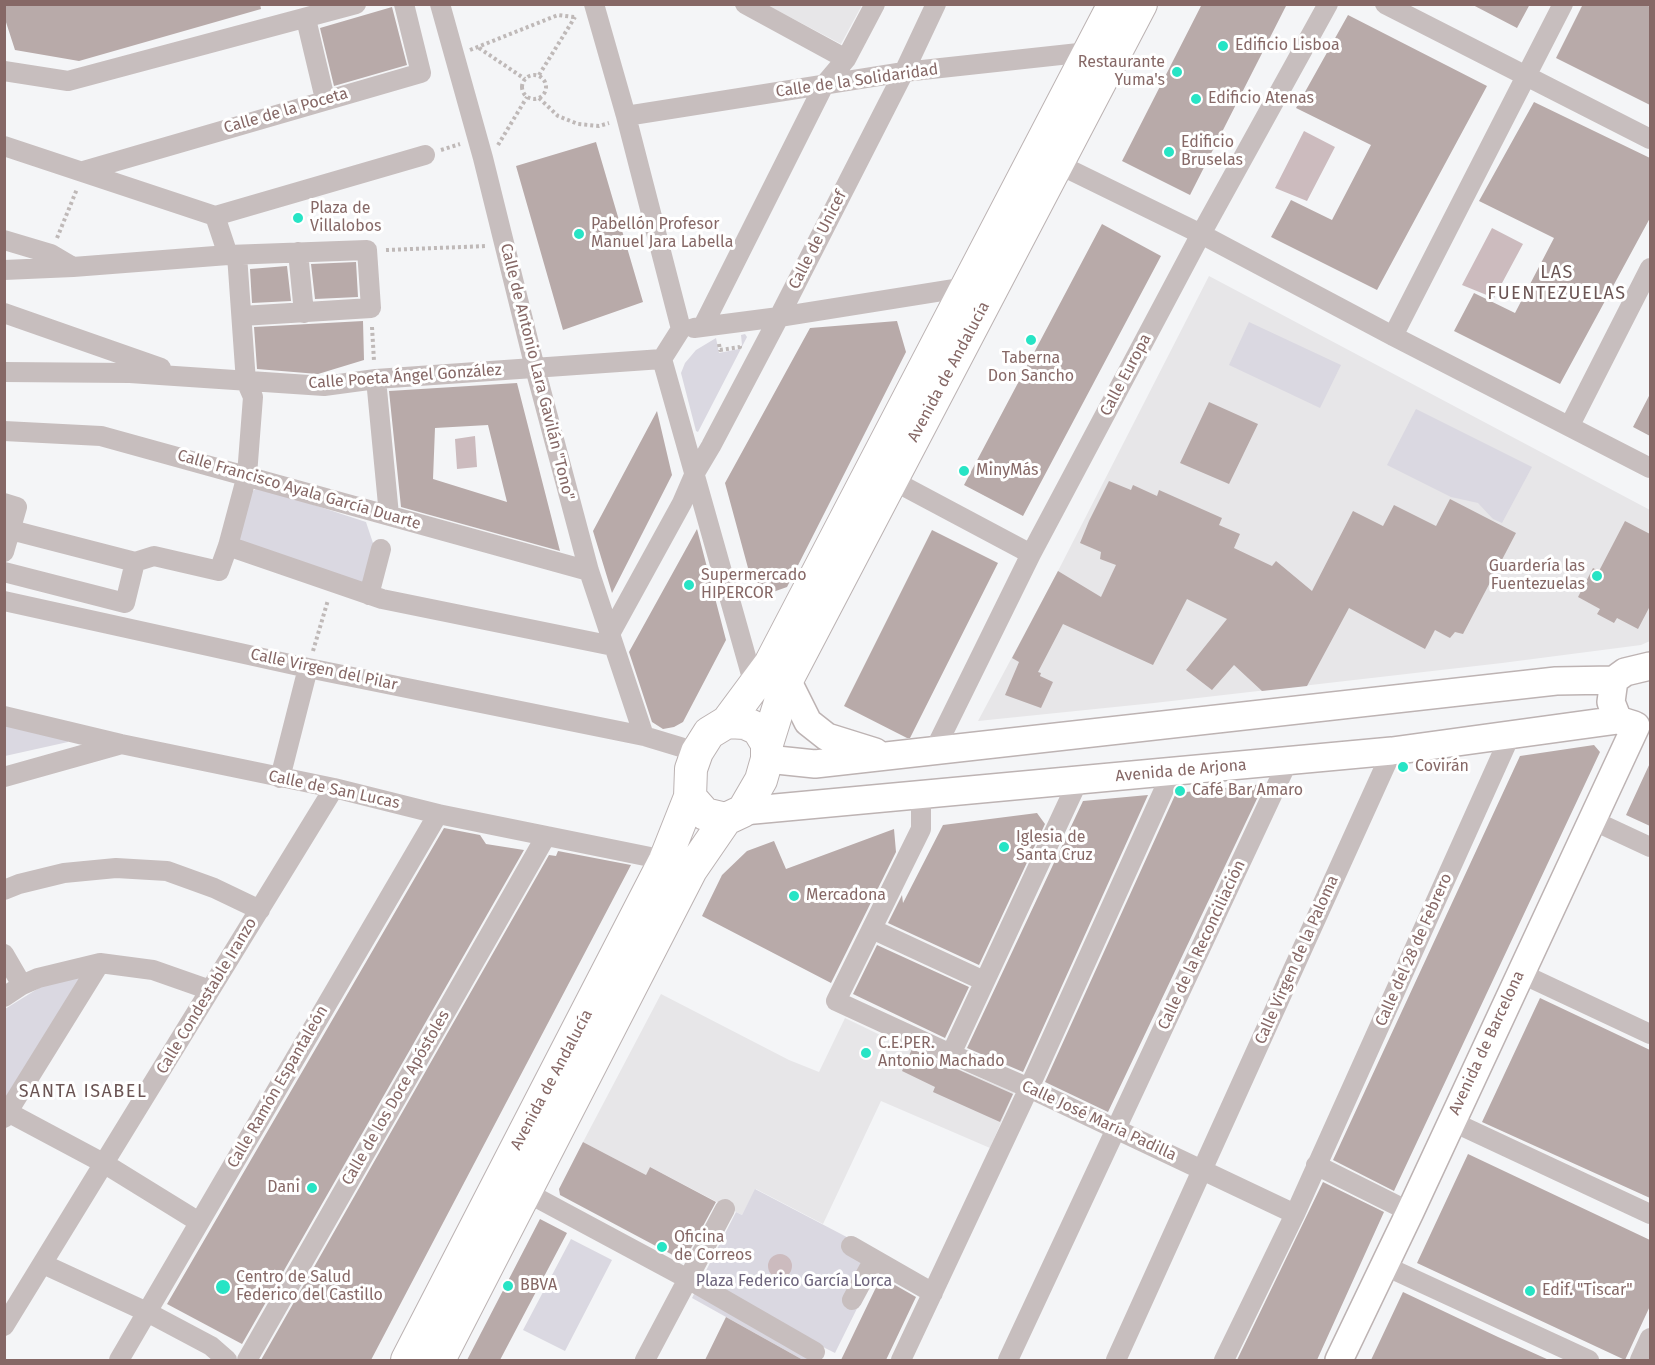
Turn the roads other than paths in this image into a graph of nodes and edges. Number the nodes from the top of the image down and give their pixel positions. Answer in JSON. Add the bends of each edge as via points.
{"nodes":[{"id":1,"x":356,"y":4,"type":"edge"},
{"id":2,"x":404,"y":4,"type":"edge"},
{"id":3,"x":440,"y":4,"type":"edge"},
{"id":4,"x":745,"y":4,"type":"edge"},
{"id":5,"x":874,"y":4,"type":"edge"},
{"id":6,"x":936,"y":4,"type":"edge"},
{"id":7,"x":1114,"y":4,"type":"edge"},
{"id":8,"x":1141,"y":4,"type":"edge"},
{"id":9,"x":1328,"y":4,"type":"edge"},
{"id":10,"x":1385,"y":4,"type":"edge"},
{"id":11,"x":1563,"y":4,"type":"edge"},
{"id":12,"x":600,"y":7,"type":"edge"},
{"id":13,"x":306,"y":19,"type":"junction"},
{"id":14,"x":1088,"y":52,"type":"junction"},
{"id":15,"x":846,"y":59,"type":"junction"},
{"id":16,"x":4,"y":71,"type":"edge"},
{"id":17,"x":904,"y":72,"type":"junction"},
{"id":18,"x":1526,"y":76,"type":"junction"},
{"id":19,"x":824,"y":85,"type":"junction"},
{"id":20,"x":326,"y":99,"type":"junction"},
{"id":21,"x":626,"y":116,"type":"junction"},
{"id":22,"x":1650,"y":139,"type":"edge"},
{"id":23,"x":4,"y":146,"type":"edge"},
{"id":24,"x":425,"y":155,"type":"road end"},
{"id":25,"x":1058,"y":164,"type":"junction"},
{"id":26,"x":84,"y":171,"type":"junction"},
{"id":27,"x":215,"y":216,"type":"junction"},
{"id":28,"x":1201,"y":234,"type":"junction"},
{"id":29,"x":4,"y":240,"type":"edge"},
{"id":30,"x":298,"y":252,"type":"junction"},
{"id":31,"x":233,"y":255,"type":"junction"},
{"id":32,"x":73,"y":267,"type":"junction"},
{"id":33,"x":1650,"y":268,"type":"edge"},
{"id":34,"x":4,"y":270,"type":"edge"},
{"id":35,"x":967,"y":287,"type":"junction"},
{"id":36,"x":4,"y":313,"type":"edge"},
{"id":37,"x":304,"y":313,"type":"junction"},
{"id":38,"x":242,"y":316,"type":"junction"},
{"id":39,"x":779,"y":317,"type":"junction"},
{"id":40,"x":703,"y":326,"type":"junction"},
{"id":41,"x":681,"y":329,"type":"junction"},
{"id":42,"x":1393,"y":336,"type":"junction"},
{"id":43,"x":662,"y":359,"type":"junction"},
{"id":44,"x":535,"y":368,"type":"junction"},
{"id":45,"x":4,"y":372,"type":"edge"},
{"id":46,"x":186,"y":377,"type":"junction"},
{"id":47,"x":375,"y":379,"type":"junction"},
{"id":48,"x":246,"y":381,"type":"junction"},
{"id":49,"x":1570,"y":425,"type":"junction"},
{"id":50,"x":4,"y":431,"type":"edge"},
{"id":51,"x":1650,"y":468,"type":"edge"},
{"id":52,"x":695,"y":473,"type":"junction"},
{"id":53,"x":247,"y":475,"type":"junction"},
{"id":54,"x":892,"y":480,"type":"junction"},
{"id":55,"x":4,"y":503,"type":"edge"},
{"id":56,"x":389,"y":515,"type":"junction"},
{"id":57,"x":11,"y":530,"type":"junction"},
{"id":58,"x":228,"y":546,"type":"junction"},
{"id":59,"x":381,"y":549,"type":"dead end"},
{"id":60,"x":4,"y":552,"type":"edge"},
{"id":61,"x":1031,"y":554,"type":"junction"},
{"id":62,"x":135,"y":562,"type":"junction"},
{"id":63,"x":589,"y":571,"type":"junction"},
{"id":64,"x":4,"y":572,"type":"edge"},
{"id":65,"x":369,"y":595,"type":"junction"},
{"id":66,"x":4,"y":601,"type":"edge"},
{"id":67,"x":611,"y":640,"type":"junction"},
{"id":68,"x":1650,"y":666,"type":"edge"},
{"id":69,"x":308,"y":668,"type":"junction"},
{"id":70,"x":787,"y":680,"type":"junction"},
{"id":71,"x":1614,"y":680,"type":"junction"},
{"id":72,"x":754,"y":685,"type":"junction"},
{"id":73,"x":4,"y":717,"type":"edge"},
{"id":74,"x":727,"y":722,"type":"junction"},
{"id":75,"x":1635,"y":723,"type":"edge"},
{"id":76,"x":1511,"y":734,"type":"junction"},
{"id":77,"x":644,"y":736,"type":"junction"},
{"id":78,"x":121,"y":744,"type":"junction"},
{"id":79,"x":934,"y":751,"type":"junction"},
{"id":80,"x":1392,"y":751,"type":"junction"},
{"id":81,"x":697,"y":752,"type":"junction"},
{"id":82,"x":767,"y":752,"type":"junction"},
{"id":83,"x":885,"y":755,"type":"junction"},
{"id":84,"x":1288,"y":761,"type":"junction"},
{"id":85,"x":1172,"y":772,"type":"junction"},
{"id":86,"x":4,"y":777,"type":"edge"},
{"id":87,"x":280,"y":778,"type":"junction"},
{"id":88,"x":1078,"y":781,"type":"junction"},
{"id":89,"x":334,"y":788,"type":"junction"},
{"id":90,"x":921,"y":795,"type":"junction"},
{"id":91,"x":690,"y":797,"type":"junction"},
{"id":92,"x":438,"y":814,"type":"junction"},
{"id":93,"x":735,"y":815,"type":"junction"},
{"id":94,"x":1592,"y":820,"type":"junction"},
{"id":95,"x":546,"y":836,"type":"junction"},
{"id":96,"x":1650,"y":847,"type":"edge"},
{"id":97,"x":665,"y":860,"type":"junction"},
{"id":98,"x":4,"y":890,"type":"edge"},
{"id":99,"x":260,"y":910,"type":"junction"},
{"id":100,"x":873,"y":929,"type":"junction"},
{"id":101,"x":4,"y":954,"type":"edge"},
{"id":102,"x":100,"y":963,"type":"junction"},
{"id":103,"x":1520,"y":973,"type":"junction"},
{"id":104,"x":984,"y":981,"type":"junction"},
{"id":105,"x":22,"y":985,"type":"junction"},
{"id":106,"x":210,"y":990,"type":"junction"},
{"id":107,"x":4,"y":997,"type":"edge"},
{"id":108,"x":1650,"y":1034,"type":"edge"},
{"id":109,"x":951,"y":1054,"type":"junction"},
{"id":110,"x":1029,"y":1088,"type":"junction"},
{"id":111,"x":6,"y":1114,"type":"edge"},
{"id":112,"x":1451,"y":1120,"type":"junction"},
{"id":113,"x":1117,"y":1129,"type":"junction"},
{"id":114,"x":105,"y":1164,"type":"junction"},
{"id":115,"x":1316,"y":1166,"type":"junction"},
{"id":116,"x":1203,"y":1170,"type":"junction"},
{"id":117,"x":526,"y":1192,"type":"junction"},
{"id":118,"x":725,"y":1209,"type":"dead end"},
{"id":119,"x":1410,"y":1212,"type":"junction"},
{"id":120,"x":1295,"y":1214,"type":"junction"},
{"id":121,"x":1650,"y":1214,"type":"edge"},
{"id":122,"x":199,"y":1222,"type":"junction"},
{"id":123,"x":851,"y":1246,"type":"dead end"},
{"id":124,"x":874,"y":1259,"type":"junction"},
{"id":125,"x":43,"y":1264,"type":"junction"},
{"id":126,"x":1383,"y":1265,"type":"junction"},
{"id":127,"x":688,"y":1279,"type":"junction"},
{"id":128,"x":933,"y":1293,"type":"junction"},
{"id":129,"x":852,"y":1300,"type":"dead end"},
{"id":130,"x":147,"y":1312,"type":"junction"},
{"id":131,"x":4,"y":1326,"type":"edge"},
{"id":132,"x":1650,"y":1338,"type":"edge"},
{"id":133,"x":824,"y":1358,"type":"edge"},
{"id":134,"x":119,"y":1360,"type":"edge"},
{"id":135,"x":227,"y":1360,"type":"edge"},
{"id":136,"x":247,"y":1360,"type":"edge"},
{"id":137,"x":407,"y":1360,"type":"edge"},
{"id":138,"x":439,"y":1360,"type":"edge"},
{"id":139,"x":645,"y":1360,"type":"edge"},
{"id":140,"x":901,"y":1360,"type":"edge"},
{"id":141,"x":1008,"y":1360,"type":"edge"},
{"id":142,"x":1116,"y":1360,"type":"edge"},
{"id":143,"x":1224,"y":1360,"type":"edge"},
{"id":144,"x":1339,"y":1360,"type":"edge"},
{"id":145,"x":1589,"y":1360,"type":"edge"},
{"id":146,"x":1640,"y":1360,"type":"edge"}],
"edges":[{"from":1,"to":13,"type":"street"},
{"from":2,"to":20,"type":"street","name":"Calle de la Poceta","via":[[421,73]]},
{"from":3,"to":44,"type":"street","name":"Calle de Antonio Lara Gavilán \"Tono\""},
{"from":4,"to":15,"type":"street"},
{"from":5,"to":15,"type":"street"},
{"from":6,"to":17,"type":"street","name":"Calle de Unicef"},
{"from":7,"to":14,"type":"main road","name":"Avenida de Andalucía"},
{"from":8,"to":25,"type":"main road","name":"Avenida de Andalucía"},
{"from":9,"to":28,"type":"street","name":"Calle Europa"},
{"from":10,"to":18,"type":"street"},
{"from":11,"to":18,"type":"street"},
{"from":12,"to":21,"type":"street"},
{"from":13,"to":16,"type":"street","via":[[68,81]]},
{"from":13,"to":20,"type":"street"},
{"from":14,"to":17,"type":"street","name":"Calle de la Solidaridad"},
{"from":14,"to":35,"type":"main road","name":"Avenida de Andalucía"},
{"from":15,"to":19,"type":"street"},
{"from":17,"to":19,"type":"street","name":"Calle de la Solidaridad"},
{"from":17,"to":39,"type":"street","name":"Calle de Unicef"},
{"from":18,"to":22,"type":"street"},
{"from":18,"to":42,"type":"street"},
{"from":19,"to":21,"type":"street","name":"Calle de la Solidaridad"},
{"from":19,"to":40,"type":"street"},
{"from":20,"to":26,"type":"street","name":"Calle de la Poceta"},
{"from":21,"to":41,"type":"street"},
{"from":23,"to":26,"type":"street"},
{"from":24,"to":27,"type":"street"},
{"from":25,"to":28,"type":"street"},
{"from":25,"to":54,"type":"main road","name":"Avenida de Andalucía"},
{"from":26,"to":27,"type":"street"},
{"from":27,"to":31,"type":"street"},
{"from":28,"to":42,"type":"street"},
{"from":28,"to":61,"type":"street","name":"Calle Europa"},
{"from":29,"to":32,"type":"street","via":[[51,254]]},
{"from":30,"to":31,"type":"street"},
{"from":30,"to":37,"type":"street"},
{"from":30,"to":37,"type":"street","via":[[368,250],[371,308]]},
{"from":31,"to":32,"type":"street"},
{"from":31,"to":38,"type":"street"},
{"from":32,"to":34,"type":"street"},
{"from":33,"to":49,"type":"street"},
{"from":35,"to":39,"type":"street"},
{"from":35,"to":72,"type":"main road","name":"Avenida de Andalucía","via":[[776,654]]},
{"from":36,"to":46,"type":"street"},
{"from":37,"to":38,"type":"street"},
{"from":38,"to":48,"type":"street"},
{"from":39,"to":40,"type":"street"},
{"from":39,"to":52,"type":"street","name":"Calle de Unicef"},
{"from":40,"to":41,"type":"street"},
{"from":41,"to":43,"type":"street"},
{"from":42,"to":49,"type":"street"},
{"from":43,"to":44,"type":"street","name":"Calle Poeta Ángel González"},
{"from":43,"to":52,"type":"street"},
{"from":44,"to":47,"type":"street","name":"Calle Poeta Ángel González"},
{"from":44,"to":63,"type":"street","name":"Calle de Antonio Lara Gavilán \"Tono\""},
{"from":45,"to":46,"type":"street","name":"Calle Poeta Ángel González"},
{"from":46,"to":48,"type":"street","name":"Calle Poeta Ángel González"},
{"from":47,"to":48,"type":"street","name":"Calle Poeta Ángel González","via":[[324,386]]},
{"from":47,"to":56,"type":"street"},
{"from":48,"to":53,"type":"street","via":[[253,397]]},
{"from":49,"to":51,"type":"street"},
{"from":50,"to":53,"type":"street","name":"Calle Francisco Ayala García Duarte","via":[[101,436]]},
{"from":52,"to":67,"type":"street","name":"Calle de Unicef"},
{"from":52,"to":72,"type":"street"},
{"from":53,"to":56,"type":"street","name":"Calle Francisco Ayala García Duarte"},
{"from":53,"to":58,"type":"street"},
{"from":54,"to":61,"type":"street"},
{"from":54,"to":70,"type":"main road","name":"Avenida de Andalucía"},
{"from":55,"to":57,"type":"street","via":[[17,507]]},
{"from":56,"to":63,"type":"street","name":"Calle Francisco Ayala García Duarte"},
{"from":57,"to":60,"type":"street"},
{"from":57,"to":62,"type":"street"},
{"from":58,"to":62,"type":"street","via":[[219,571],[154,556]]},
{"from":58,"to":65,"type":"street"},
{"from":59,"to":65,"type":"street"},
{"from":61,"to":79,"type":"street","name":"Calle Europa"},
{"from":62,"to":64,"type":"street","via":[[125,603]]},
{"from":63,"to":67,"type":"street","name":"Calle de Antonio Lara Gavilán \"Tono\""},
{"from":65,"to":67,"type":"street"},
{"from":66,"to":69,"type":"street","name":"Calle Virgen del Pilar"},
{"from":67,"to":77,"type":"street","name":"Calle de Antonio Lara Gavilán \"Tono\""},
{"from":68,"to":71,"type":"street","via":[[1625,672]]},
{"from":69,"to":77,"type":"street","name":"Calle Virgen del Pilar"},
{"from":69,"to":87,"type":"street"},
{"from":70,"to":82,"type":"main road","name":"Avenida de Andalucía"},
{"from":70,"to":83,"type":"street","via":[[808,722],[827,737]]},
{"from":71,"to":75,"type":"street","via":[[1611,702]]},
{"from":71,"to":79,"type":"street","via":[[1556,681]]},
{"from":72,"to":74,"type":"main road","name":"Avenida de Andalucía"},
{"from":73,"to":78,"type":"street","name":"Calle de San Lucas"},
{"from":74,"to":81,"type":"main road","via":[[709,733]]},
{"from":74,"to":82,"type":"main road","via":[[758,729]]},
{"from":75,"to":76,"type":"street","name":"Avenida de Arjona"},
{"from":75,"to":94,"type":"street","name":"Avenida de Barcelona"},
{"from":76,"to":80,"type":"street","name":"Avenida de Arjona"},
{"from":76,"to":115,"type":"street","name":"Calle del 28 de Febrero"},
{"from":77,"to":81,"type":"street","name":"Calle Virgen del Pilar"},
{"from":78,"to":86,"type":"street"},
{"from":78,"to":87,"type":"street","name":"Calle de San Lucas"},
{"from":79,"to":83,"type":"street"},
{"from":80,"to":84,"type":"street","name":"Avenida de Arjona"},
{"from":80,"to":116,"type":"street","name":"Calle Virgen de la Paloma"},
{"from":81,"to":91,"type":"main road","via":[[691,769]]},
{"from":82,"to":83,"type":"street","via":[[815,764]]},
{"from":82,"to":93,"type":"main road","via":[[761,780]]},
{"from":84,"to":85,"type":"street","name":"Avenida de Arjona"},
{"from":84,"to":113,"type":"street","name":"Calle de la Reconciliación"},
{"from":85,"to":88,"type":"street","name":"Avenida de Arjona"},
{"from":85,"to":110,"type":"street"},
{"from":87,"to":89,"type":"street","name":"Calle de San Lucas"},
{"from":88,"to":90,"type":"street","name":"Avenida de Arjona"},
{"from":88,"to":104,"type":"street"},
{"from":89,"to":92,"type":"street","name":"Calle de San Lucas"},
{"from":89,"to":99,"type":"street","name":"Calle Condestable Iranzo"},
{"from":90,"to":93,"type":"street","name":"Avenida de Arjona"},
{"from":90,"to":100,"type":"street","via":[[921,829]]},
{"from":91,"to":93,"type":"main road","via":[[705,814]]},
{"from":91,"to":97,"type":"main road","name":"Avenida de Andalucía"},
{"from":92,"to":95,"type":"street","name":"Calle de San Lucas"},
{"from":92,"to":122,"type":"street","name":"Calle Ramón Espantaleón"},
{"from":93,"to":117,"type":"main road","name":"Avenida de Andalucía","via":[[691,870]]},
{"from":94,"to":96,"type":"street"},
{"from":94,"to":103,"type":"street","name":"Avenida de Barcelona"},
{"from":95,"to":97,"type":"street","name":"Calle de San Lucas"},
{"from":95,"to":136,"type":"street","name":"Calle de los Doce Apóstoles"},
{"from":97,"to":137,"type":"main road","name":"Avenida de Andalucía"},
{"from":98,"to":99,"type":"street","via":[[64,873],[116,867],[167,871]]},
{"from":99,"to":106,"type":"street","name":"Calle Condestable Iranzo"},
{"from":100,"to":104,"type":"street"},
{"from":100,"to":109,"type":"street","name":"Calle José María Padilla","via":[[836,1001]]},
{"from":101,"to":105,"type":"street"},
{"from":102,"to":105,"type":"street"},
{"from":102,"to":106,"type":"street","via":[[153,970]]},
{"from":102,"to":111,"type":"street"},
{"from":103,"to":108,"type":"street"},
{"from":103,"to":112,"type":"street","name":"Avenida de Barcelona"},
{"from":104,"to":109,"type":"street"},
{"from":105,"to":107,"type":"street"},
{"from":106,"to":114,"type":"street","name":"Calle Condestable Iranzo"},
{"from":109,"to":110,"type":"street","name":"Calle José María Padilla"},
{"from":110,"to":113,"type":"street","name":"Calle José María Padilla"},
{"from":110,"to":128,"type":"street"},
{"from":111,"to":114,"type":"street"},
{"from":112,"to":119,"type":"street","name":"Avenida de Barcelona"},
{"from":112,"to":121,"type":"street"},
{"from":113,"to":116,"type":"street","name":"Calle José María Padilla"},
{"from":113,"to":141,"type":"street","name":"Calle de la Reconciliación"},
{"from":114,"to":122,"type":"street"},
{"from":114,"to":125,"type":"street","name":"Calle Condestable Iranzo"},
{"from":115,"to":119,"type":"street"},
{"from":115,"to":120,"type":"street","name":"Calle del 28 de Febrero"},
{"from":116,"to":120,"type":"street","name":"Calle José María Padilla"},
{"from":116,"to":142,"type":"street","name":"Calle Virgen de la Paloma"},
{"from":117,"to":127,"type":"street"},
{"from":117,"to":138,"type":"main road","name":"Avenida de Andalucía"},
{"from":118,"to":127,"type":"street"},
{"from":119,"to":126,"type":"street","name":"Avenida de Barcelona"},
{"from":120,"to":143,"type":"street","name":"Calle del 28 de Febrero"},
{"from":122,"to":130,"type":"street","name":"Calle Ramón Espantaleón"},
{"from":123,"to":124,"type":"street"},
{"from":124,"to":128,"type":"street"},
{"from":124,"to":129,"type":"street"},
{"from":125,"to":130,"type":"street"},
{"from":125,"to":131,"type":"street","name":"Calle Condestable Iranzo"},
{"from":126,"to":144,"type":"street","name":"Avenida de Barcelona"},
{"from":126,"to":145,"type":"street"},
{"from":127,"to":133,"type":"street"},
{"from":127,"to":139,"type":"street"},
{"from":128,"to":140,"type":"street"},
{"from":130,"to":134,"type":"street","name":"Calle Ramón Espantaleón"},
{"from":130,"to":135,"type":"street","via":[[211,1346]]},
{"from":132,"to":146,"type":"street"}]}
